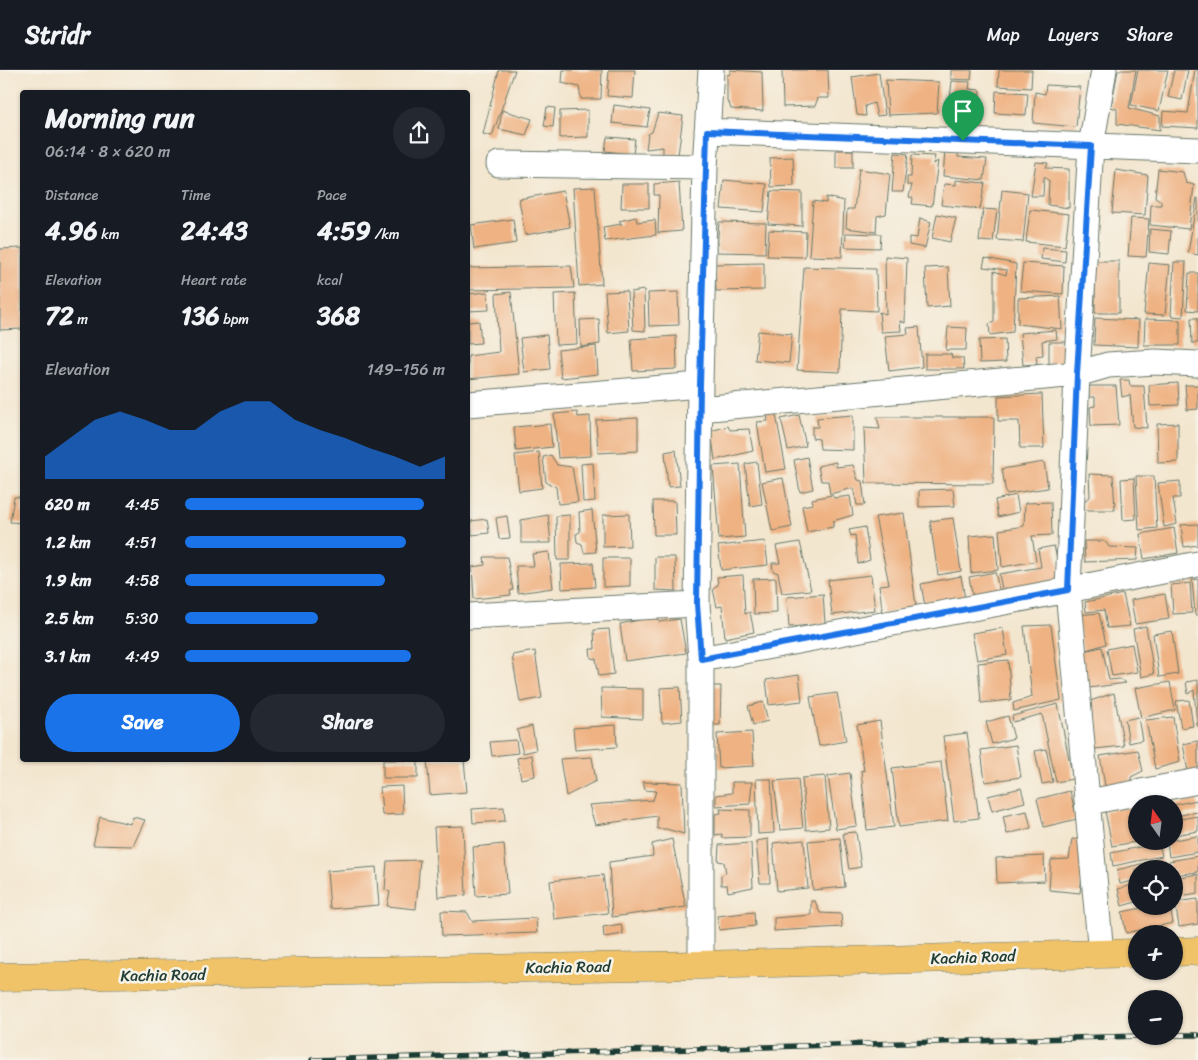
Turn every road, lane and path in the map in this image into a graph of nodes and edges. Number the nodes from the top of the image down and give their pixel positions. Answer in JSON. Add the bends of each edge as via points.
{"nodes":[{"id":1,"x":711,"y":70,"type":"edge"},
{"id":2,"x":1104,"y":70,"type":"edge"},
{"id":3,"x":707,"y":131,"type":"junction"},
{"id":4,"x":1091,"y":146,"type":"junction"},
{"id":5,"x":1198,"y":150,"type":"edge"},
{"id":6,"x":499,"y":164,"type":"dead end"},
{"id":7,"x":705,"y":167,"type":"junction"},
{"id":8,"x":1198,"y":364,"type":"edge"},
{"id":9,"x":1077,"y":374,"type":"junction"},
{"id":10,"x":700,"y":397,"type":"junction"},
{"id":11,"x":470,"y":404,"type":"edge"},
{"id":12,"x":1198,"y":564,"type":"edge"},
{"id":13,"x":1068,"y":590,"type":"junction"},
{"id":14,"x":697,"y":604,"type":"junction"},
{"id":15,"x":470,"y":616,"type":"edge"},
{"id":16,"x":701,"y":659,"type":"junction"},
{"id":17,"x":1198,"y":781,"type":"edge"},
{"id":18,"x":1088,"y":802,"type":"junction"},
{"id":19,"x":1198,"y":951,"type":"edge"},
{"id":20,"x":1183,"y":952,"type":"edge"},
{"id":21,"x":1128,"y":953,"type":"edge"},
{"id":22,"x":1101,"y":954,"type":"junction"},
{"id":23,"x":701,"y":965,"type":"junction"},
{"id":24,"x":0,"y":978,"type":"edge"}],
"edges":[{"from":1,"to":3,"type":"street"},
{"from":2,"to":4,"type":"street"},
{"from":3,"to":4,"type":"street"},
{"from":3,"to":7,"type":"street"},
{"from":4,"to":5,"type":"street"},
{"from":4,"to":9,"type":"street"},
{"from":6,"to":7,"type":"street"},
{"from":7,"to":10,"type":"street"},
{"from":8,"to":9,"type":"street","via":[[1108,365]]},
{"from":9,"to":10,"type":"street"},
{"from":9,"to":13,"type":"street"},
{"from":10,"to":11,"type":"street"},
{"from":10,"to":14,"type":"street"},
{"from":12,"to":13,"type":"street"},
{"from":13,"to":16,"type":"street"},
{"from":13,"to":18,"type":"street"},
{"from":14,"to":15,"type":"street"},
{"from":14,"to":16,"type":"street"},
{"from":16,"to":23,"type":"street"},
{"from":17,"to":18,"type":"street"},
{"from":18,"to":22,"type":"street"},
{"from":19,"to":20,"type":"main road"},
{"from":21,"to":22,"type":"main road","name":"Kachia Road"},
{"from":22,"to":23,"type":"main road","name":"Kachia Road"},
{"from":23,"to":24,"type":"main road","name":"Kachia Road"}]}
